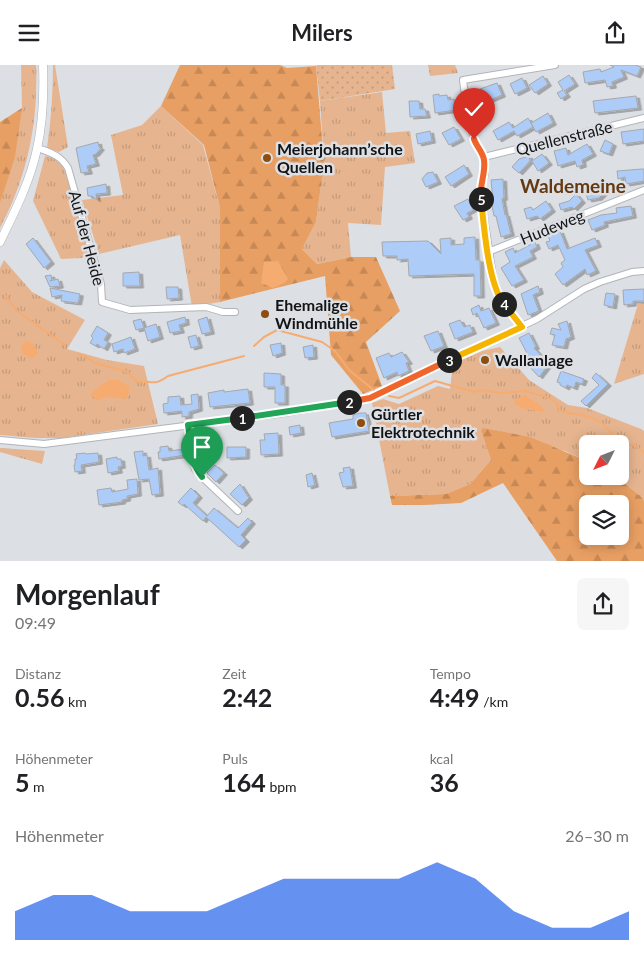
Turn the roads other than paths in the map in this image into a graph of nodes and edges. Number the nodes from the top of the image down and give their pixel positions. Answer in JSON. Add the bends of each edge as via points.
{"nodes":[{"id":1,"x":43,"y":65,"type":"edge"},
{"id":2,"x":555,"y":65,"type":"edge"},
{"id":3,"x":644,"y":118,"type":"edge"},
{"id":4,"x":38,"y":148,"type":"junction"},
{"id":5,"x":484,"y":157,"type":"junction"},
{"id":6,"x":644,"y":190,"type":"edge"},
{"id":7,"x":0,"y":242,"type":"edge"},
{"id":8,"x":488,"y":252,"type":"junction"},
{"id":9,"x":644,"y":271,"type":"edge"},
{"id":10,"x":235,"y":312,"type":"dead end"},
{"id":11,"x":522,"y":327,"type":"junction"},
{"id":12,"x":188,"y":425,"type":"junction"},
{"id":13,"x":0,"y":440,"type":"edge"},
{"id":14,"x":238,"y":511,"type":"dead end"}],
"edges":[{"from":1,"to":4,"type":"street"},
{"from":2,"to":5,"type":"street","via":[[463,80],[468,118],[475,142]]},
{"from":3,"to":5,"type":"street","name":"Quellenstraße"},
{"from":4,"to":7,"type":"street"},
{"from":4,"to":10,"type":"street","name":"Auf der Heide","via":[[54,153],[68,168],[97,267],[102,301],[130,310],[206,307]]},
{"from":5,"to":8,"type":"street","via":[[485,174],[480,189]]},
{"from":6,"to":8,"type":"street","name":"Hudeweg"},
{"from":8,"to":11,"type":"street","via":[[501,300]]},
{"from":9,"to":11,"type":"street","via":[[584,289]]},
{"from":11,"to":12,"type":"street","via":[[370,398]]},
{"from":12,"to":13,"type":"street","via":[[44,444]]},
{"from":12,"to":14,"type":"street","via":[[195,469]]}]}
